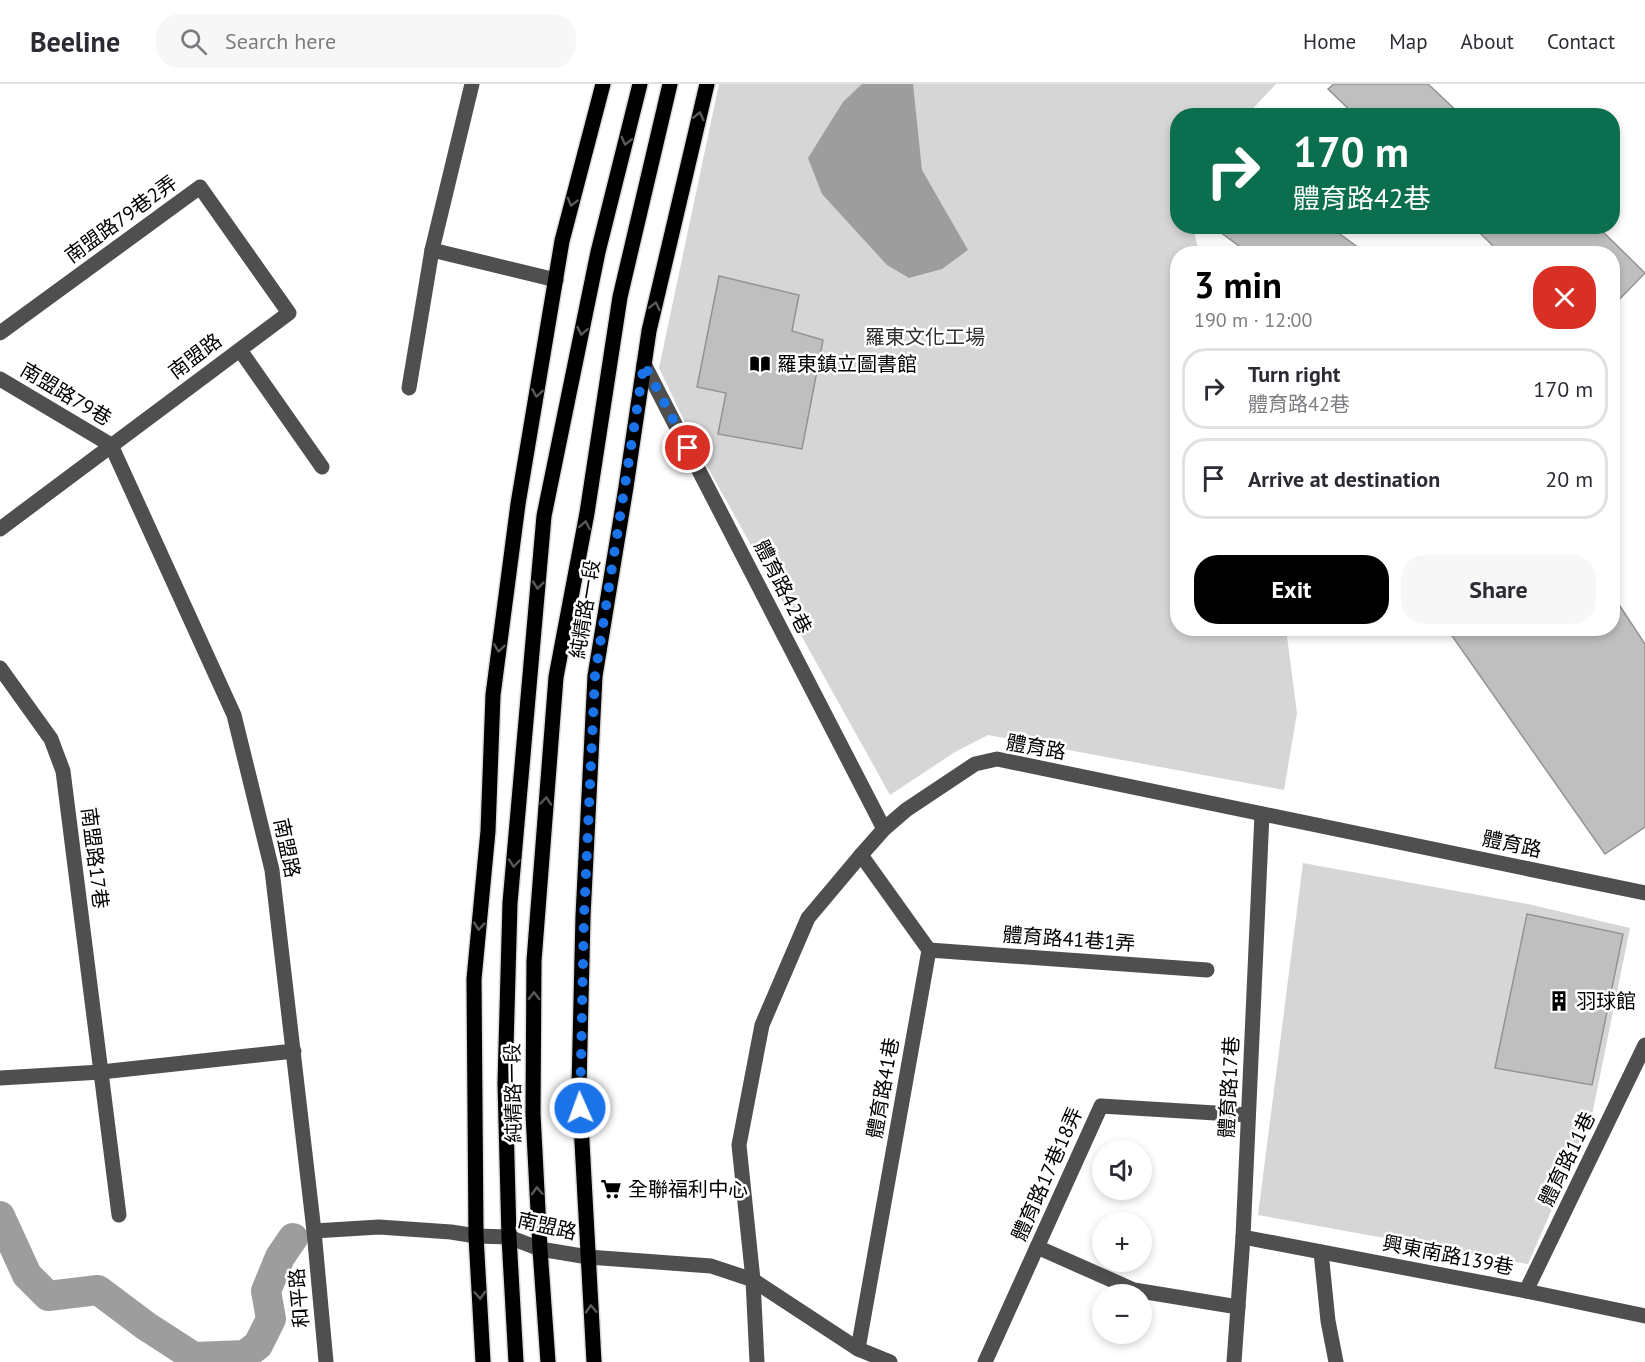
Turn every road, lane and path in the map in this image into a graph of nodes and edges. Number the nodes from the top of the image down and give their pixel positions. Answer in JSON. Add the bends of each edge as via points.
{"nodes":[{"id":1,"x":472,"y":84,"type":"edge"},
{"id":2,"x":603,"y":84,"type":"edge"},
{"id":3,"x":640,"y":84,"type":"edge"},
{"id":4,"x":670,"y":84,"type":"edge"},
{"id":5,"x":707,"y":84,"type":"edge"},
{"id":6,"x":432,"y":250,"type":"junction"},
{"id":7,"x":555,"y":280,"type":"junction"},
{"id":8,"x":289,"y":313,"type":"joint"},
{"id":9,"x":0,"y":333,"type":"edge"},
{"id":10,"x":240,"y":350,"type":"junction"},
{"id":11,"x":644,"y":364,"type":"junction"},
{"id":12,"x":0,"y":379,"type":"edge"},
{"id":13,"x":409,"y":388,"type":"dead end"},
{"id":14,"x":111,"y":445,"type":"junction"},
{"id":15,"x":322,"y":467,"type":"dead end"},
{"id":16,"x":0,"y":529,"type":"edge"},
{"id":17,"x":0,"y":668,"type":"edge"},
{"id":18,"x":1263,"y":814,"type":"junction"},
{"id":19,"x":884,"y":829,"type":"junction"},
{"id":20,"x":861,"y":855,"type":"junction"},
{"id":21,"x":1645,"y":893,"type":"edge"},
{"id":22,"x":929,"y":950,"type":"junction"},
{"id":23,"x":1207,"y":970,"type":"dead end"},
{"id":24,"x":1645,"y":1045,"type":"edge"},
{"id":25,"x":294,"y":1051,"type":"junction"},
{"id":26,"x":101,"y":1072,"type":"junction"},
{"id":27,"x":0,"y":1078,"type":"edge"},
{"id":28,"x":1248,"y":1115,"type":"junction"},
{"id":29,"x":119,"y":1215,"type":"dead end"},
{"id":30,"x":314,"y":1230,"type":"junction"},
{"id":31,"x":476,"y":1236,"type":"junction"},
{"id":32,"x":509,"y":1237,"type":"junction"},
{"id":33,"x":1243,"y":1238,"type":"junction"},
{"id":34,"x":1037,"y":1247,"type":"junction"},
{"id":35,"x":540,"y":1249,"type":"junction"},
{"id":36,"x":1321,"y":1252,"type":"junction"},
{"id":37,"x":588,"y":1257,"type":"junction"},
{"id":38,"x":753,"y":1280,"type":"junction"},
{"id":39,"x":1526,"y":1291,"type":"junction"},
{"id":40,"x":1238,"y":1307,"type":"junction"},
{"id":41,"x":1645,"y":1316,"type":"edge"},
{"id":42,"x":858,"y":1349,"type":"junction"},
{"id":43,"x":327,"y":1362,"type":"edge"},
{"id":44,"x":483,"y":1362,"type":"edge"},
{"id":45,"x":516,"y":1362,"type":"edge"},
{"id":46,"x":548,"y":1362,"type":"edge"},
{"id":47,"x":594,"y":1362,"type":"edge"},
{"id":48,"x":758,"y":1362,"type":"edge"},
{"id":49,"x":890,"y":1362,"type":"edge"},
{"id":50,"x":985,"y":1362,"type":"edge"},
{"id":51,"x":1234,"y":1362,"type":"edge"},
{"id":52,"x":1336,"y":1362,"type":"edge"}],
"edges":[{"from":1,"to":6,"type":"street"},
{"from":2,"to":7,"type":"main road","name":"純精路一段","one_way":true},
{"from":3,"to":32,"type":"main road","name":"純精路一段","one_way":true,"via":[[598,252],[544,516],[510,903],[506,1083]]},
{"from":35,"to":4,"type":"main road","name":"純精路一段","one_way":true,"via":[[533,1114],[534,961],[556,677],[587,513],[620,297]]},
{"from":11,"to":5,"type":"main road","name":"純精路一段","one_way":true},
{"from":6,"to":7,"type":"street"},
{"from":6,"to":13,"type":"street"},
{"from":7,"to":31,"type":"main road","name":"純精路一段","one_way":true,"via":[[493,695],[488,831],[474,979]]},
{"from":8,"to":9,"type":"street","name":"南盟路79巷2弄","via":[[200,187]]},
{"from":8,"to":10,"type":"street","name":"南盟路"},
{"from":10,"to":14,"type":"street","name":"南盟路"},
{"from":10,"to":15,"type":"street"},
{"from":11,"to":19,"type":"street","name":"體育路42巷"},
{"from":11,"to":37,"type":"main road","name":"純精路一段","via":[[595,676],[579,1087]]},
{"from":12,"to":14,"type":"street","name":"南盟路79巷"},
{"from":14,"to":16,"type":"street"},
{"from":14,"to":25,"type":"street","name":"南盟路","via":[[234,715],[272,870]]},
{"from":17,"to":26,"type":"street","name":"南盟路17巷","via":[[51,739],[63,771]]},
{"from":18,"to":19,"type":"street","name":"體育路","via":[[997,759],[975,764]]},
{"from":18,"to":21,"type":"street","name":"體育路"},
{"from":18,"to":28,"type":"street","name":"體育路17巷"},
{"from":19,"to":20,"type":"street","name":"體育路"},
{"from":20,"to":22,"type":"street"},
{"from":20,"to":38,"type":"street","name":"體育路","via":[[808,918],[762,1025],[739,1145]]},
{"from":22,"to":23,"type":"street","name":"體育路41巷1弄"},
{"from":22,"to":42,"type":"street","name":"體育路41巷"},
{"from":24,"to":39,"type":"street","name":"體育路11巷"},
{"from":25,"to":26,"type":"street"},
{"from":25,"to":30,"type":"street","name":"南盟路"},
{"from":26,"to":27,"type":"street"},
{"from":26,"to":29,"type":"street","name":"南盟路17巷"},
{"from":28,"to":33,"type":"street","name":"體育路17巷"},
{"from":28,"to":34,"type":"street","name":"體育路17巷18弄","via":[[1101,1106]]},
{"from":30,"to":31,"type":"street","name":"南盟路","via":[[379,1227]]},
{"from":30,"to":43,"type":"street","name":"和平路"},
{"from":31,"to":32,"type":"street","name":"南盟路"},
{"from":31,"to":44,"type":"main road","name":"純精路一段","one_way":true},
{"from":32,"to":35,"type":"street","name":"南盟路"},
{"from":32,"to":45,"type":"main road","name":"純精路一段"},
{"from":33,"to":36,"type":"street","name":"興東南路139巷"},
{"from":33,"to":40,"type":"street","name":"體育路17巷"},
{"from":34,"to":40,"type":"street","via":[[1134,1290]]},
{"from":34,"to":50,"type":"street","name":"體育路17巷18弄"},
{"from":35,"to":37,"type":"street","name":"南盟路"},
{"from":35,"to":46,"type":"main road","name":"純精路一段"},
{"from":36,"to":39,"type":"street","name":"興東南路139巷"},
{"from":36,"to":52,"type":"street"},
{"from":37,"to":38,"type":"street","name":"南盟路","via":[[711,1266]]},
{"from":47,"to":37,"type":"main road","name":"純精路一段","one_way":true},
{"from":38,"to":42,"type":"street","name":"南盟路"},
{"from":38,"to":48,"type":"street","name":"體育路"},
{"from":39,"to":41,"type":"street","name":"興東南路139巷"},
{"from":40,"to":51,"type":"street","name":"體育路17巷"},
{"from":42,"to":49,"type":"street","name":"南盟路"}]}
